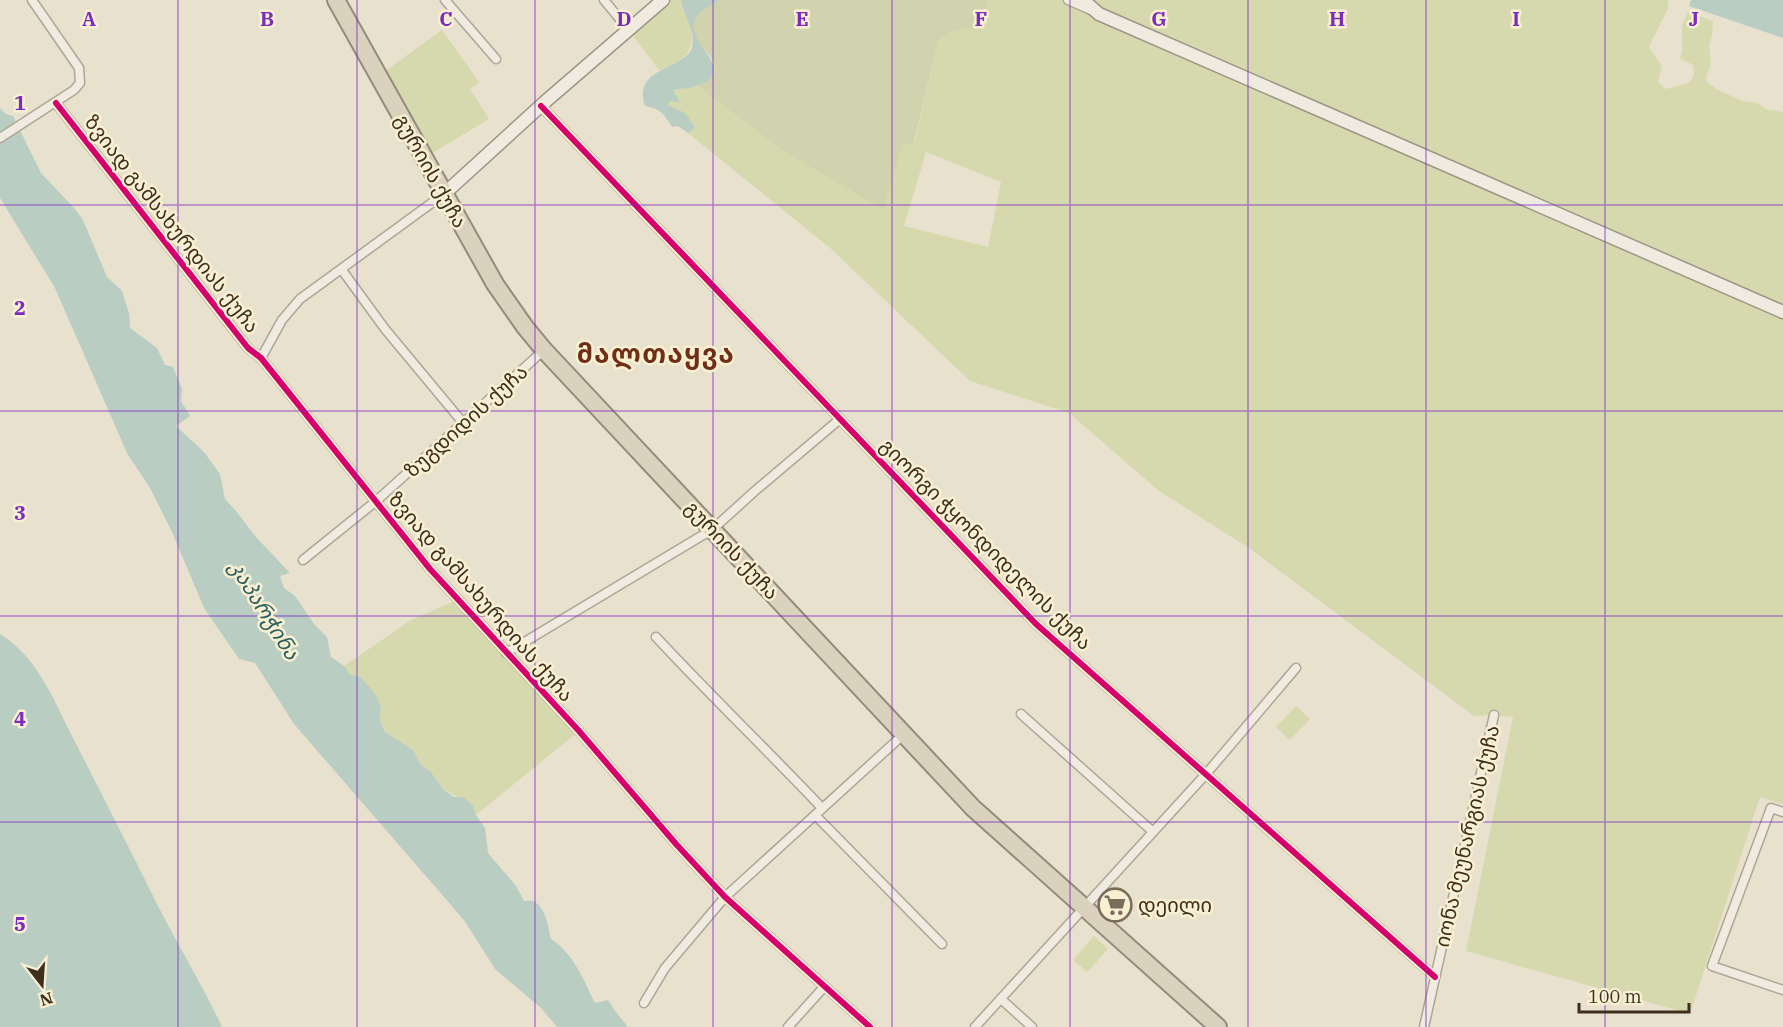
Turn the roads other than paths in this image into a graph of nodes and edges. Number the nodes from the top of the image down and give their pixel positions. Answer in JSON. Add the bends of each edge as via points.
{"nodes":[{"id":1,"x":32,"y":0,"type":"edge"},
{"id":2,"x":445,"y":0,"type":"edge"},
{"id":3,"x":604,"y":0,"type":"edge"},
{"id":4,"x":663,"y":0,"type":"edge"},
{"id":5,"x":1068,"y":0,"type":"edge"},
{"id":6,"x":1083,"y":0,"type":"edge"},
{"id":7,"x":341,"y":2,"type":"edge"},
{"id":8,"x":1099,"y":14,"type":"junction"},
{"id":9,"x":628,"y":29,"type":"junction"},
{"id":10,"x":496,"y":59,"type":"dead end"},
{"id":11,"x":56,"y":103,"type":"junction"},
{"id":12,"x":541,"y":106,"type":"junction"},
{"id":13,"x":0,"y":138,"type":"edge"},
{"id":14,"x":444,"y":194,"type":"junction"},
{"id":15,"x":342,"y":270,"type":"junction"},
{"id":16,"x":1783,"y":312,"type":"edge"},
{"id":17,"x":544,"y":351,"type":"junction"},
{"id":18,"x":261,"y":358,"type":"junction"},
{"id":19,"x":840,"y":419,"type":"junction"},
{"id":20,"x":465,"y":424,"type":"junction"},
{"id":21,"x":375,"y":502,"type":"junction"},
{"id":22,"x":713,"y":529,"type":"junction"},
{"id":23,"x":303,"y":560,"type":"dead end"},
{"id":24,"x":656,"y":637,"type":"dead end"},
{"id":25,"x":506,"y":653,"type":"junction"},
{"id":26,"x":1296,"y":668,"type":"dead end"},
{"id":27,"x":1021,"y":714,"type":"dead end"},
{"id":28,"x":1494,"y":715,"type":"dead end"},
{"id":29,"x":904,"y":734,"type":"junction"},
{"id":30,"x":1206,"y":774,"type":"junction"},
{"id":31,"x":822,"y":808,"type":"junction"},
{"id":32,"x":1783,"y":812,"type":"edge"},
{"id":33,"x":815,"y":815,"type":"junction"},
{"id":34,"x":1152,"y":831,"type":"junction"},
{"id":35,"x":725,"y":897,"type":"junction"},
{"id":36,"x":1084,"y":907,"type":"junction"},
{"id":37,"x":942,"y":944,"type":"dead end"},
{"id":38,"x":1435,"y":977,"type":"junction"},
{"id":39,"x":824,"y":987,"type":"junction"},
{"id":40,"x":1783,"y":990,"type":"edge"},
{"id":41,"x":1001,"y":999,"type":"junction"},
{"id":42,"x":645,"y":1003,"type":"dead end"},
{"id":43,"x":788,"y":1027,"type":"edge"},
{"id":44,"x":870,"y":1027,"type":"edge"},
{"id":45,"x":975,"y":1027,"type":"edge"},
{"id":46,"x":1032,"y":1027,"type":"edge"},
{"id":47,"x":1218,"y":1027,"type":"edge"},
{"id":48,"x":1424,"y":1027,"type":"edge"}],
"edges":[{"from":1,"to":11,"type":"street","via":[[79,68],[80,83]]},
{"from":2,"to":10,"type":"street"},
{"from":3,"to":9,"type":"street"},
{"from":4,"to":9,"type":"street"},
{"from":5,"to":8,"type":"street"},
{"from":6,"to":8,"type":"street"},
{"from":7,"to":14,"type":"highway","name":"გურიის ქუჩა"},
{"from":8,"to":16,"type":"street"},
{"from":9,"to":12,"type":"street"},
{"from":11,"to":13,"type":"street"},
{"from":11,"to":18,"type":"street","name":"ზვიად გამსახურდიას ქუჩა","via":[[248,348]]},
{"from":12,"to":14,"type":"street"},
{"from":12,"to":19,"type":"street","name":"გიორგი ჭყონდიდელის ქუჩა"},
{"from":14,"to":15,"type":"street"},
{"from":14,"to":17,"type":"highway","name":"გურიის ქუჩა","via":[[495,284]]},
{"from":15,"to":18,"type":"street","via":[[300,299],[282,320]]},
{"from":15,"to":20,"type":"street","via":[[385,329]]},
{"from":17,"to":20,"type":"street","name":"ზუგდიდის ქუჩა"},
{"from":17,"to":22,"type":"highway","name":"გურიის ქუჩა"},
{"from":18,"to":21,"type":"street","name":"ზვიად გამსახურდიას ქუჩა"},
{"from":19,"to":22,"type":"street"},
{"from":19,"to":30,"type":"street","name":"გიორგი ჭყონდიდელის ქუჩა","via":[[1036,624]]},
{"from":20,"to":21,"type":"street","name":"ზუგდიდის ქუჩა"},
{"from":21,"to":23,"type":"street","name":"ზუგდიდის ქუჩა"},
{"from":21,"to":25,"type":"street","name":"ზვიად გამსახურდიას ქუჩა"},
{"from":22,"to":25,"type":"street"},
{"from":22,"to":29,"type":"highway","name":"გურიის ქუჩა"},
{"from":24,"to":31,"type":"street"},
{"from":25,"to":35,"type":"street","name":"ზვიად გამსახურდიას ქუჩა"},
{"from":26,"to":30,"type":"street"},
{"from":27,"to":34,"type":"street"},
{"from":28,"to":38,"type":"street","name":"იონა მეუნარგიას ქუჩა"},
{"from":29,"to":31,"type":"street"},
{"from":29,"to":36,"type":"highway","name":"გურიის ქუჩა","via":[[973,808]]},
{"from":30,"to":34,"type":"street"},
{"from":30,"to":38,"type":"street","name":"გიორგი ჭყონდიდელის ქუჩა"},
{"from":31,"to":33,"type":"street"},
{"from":32,"to":40,"type":"street","via":[[1771,808],[1712,966]]},
{"from":33,"to":35,"type":"street"},
{"from":33,"to":37,"type":"street"},
{"from":34,"to":36,"type":"street"},
{"from":35,"to":39,"type":"street","name":"ზვიად გამსახურდიას ქუჩა"},
{"from":35,"to":42,"type":"street","via":[[665,969]]},
{"from":36,"to":41,"type":"street"},
{"from":36,"to":47,"type":"highway","name":"გურიის ქუჩა"},
{"from":38,"to":48,"type":"street","name":"იონა მეუნარგიას ქუჩა"},
{"from":39,"to":43,"type":"street"},
{"from":39,"to":44,"type":"street","name":"ზვიად გამსახურდიას ქუჩა"},
{"from":41,"to":45,"type":"street"},
{"from":41,"to":46,"type":"street"}]}
